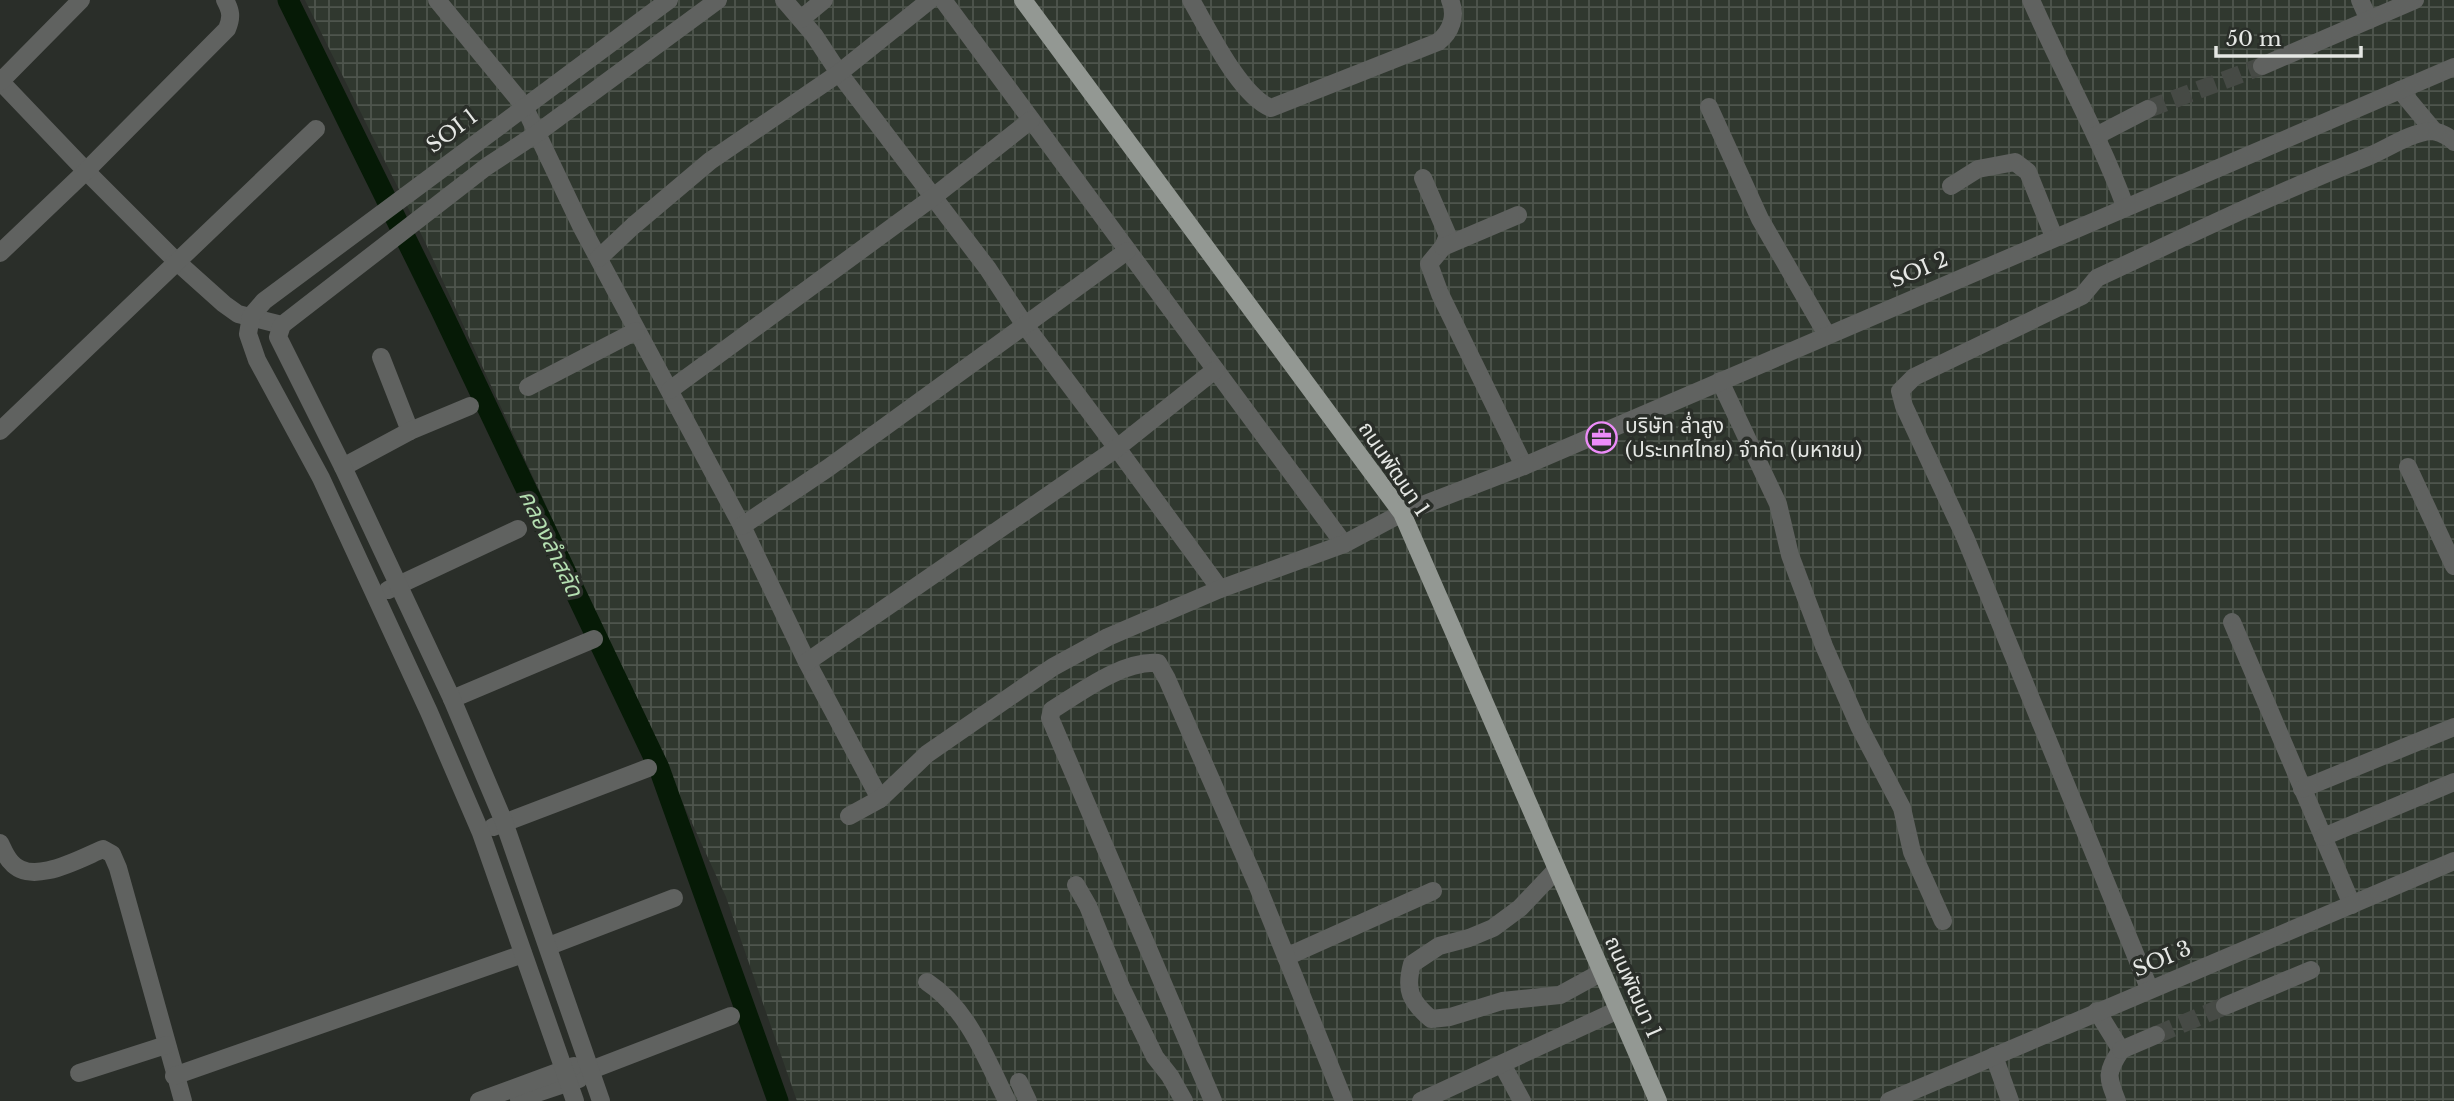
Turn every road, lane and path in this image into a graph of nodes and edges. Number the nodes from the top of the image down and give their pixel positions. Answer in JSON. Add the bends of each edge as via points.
{"nodes":[{"id":1,"x":81,"y":0,"type":"edge"},
{"id":2,"x":225,"y":0,"type":"edge"},
{"id":3,"x":669,"y":0,"type":"edge"},
{"id":4,"x":718,"y":0,"type":"edge"},
{"id":5,"x":784,"y":0,"type":"edge"},
{"id":6,"x":824,"y":0,"type":"edge"},
{"id":7,"x":930,"y":0,"type":"edge"},
{"id":8,"x":943,"y":0,"type":"edge"},
{"id":9,"x":1023,"y":0,"type":"edge"},
{"id":10,"x":1191,"y":0,"type":"edge"},
{"id":11,"x":1450,"y":0,"type":"edge"},
{"id":12,"x":2031,"y":0,"type":"edge"},
{"id":13,"x":2360,"y":0,"type":"edge"},
{"id":14,"x":2415,"y":0,"type":"edge"},
{"id":15,"x":440,"y":1,"type":"edge"},
{"id":16,"x":801,"y":19,"type":"junction"},
{"id":17,"x":2369,"y":20,"type":"junction"},
{"id":18,"x":2262,"y":66,"type":"tunnel mouth"},
{"id":19,"x":2454,"y":67,"type":"edge"},
{"id":20,"x":839,"y":73,"type":"junction"},
{"id":21,"x":0,"y":81,"type":"edge"},
{"id":22,"x":2400,"y":89,"type":"junction"},
{"id":23,"x":524,"y":106,"type":"junction"},
{"id":24,"x":1709,"y":107,"type":"dead end"},
{"id":25,"x":2148,"y":109,"type":"tunnel mouth"},
{"id":26,"x":1031,"y":120,"type":"junction"},
{"id":27,"x":316,"y":129,"type":"dead end"},
{"id":28,"x":2434,"y":131,"type":"junction"},
{"id":29,"x":537,"y":134,"type":"junction"},
{"id":30,"x":2096,"y":136,"type":"junction"},
{"id":31,"x":2454,"y":142,"type":"edge"},
{"id":32,"x":86,"y":172,"type":"junction"},
{"id":33,"x":1423,"y":178,"type":"dead end"},
{"id":34,"x":1951,"y":186,"type":"dead end"},
{"id":35,"x":932,"y":198,"type":"junction"},
{"id":36,"x":2125,"y":206,"type":"junction"},
{"id":37,"x":1518,"y":215,"type":"dead end"},
{"id":38,"x":2054,"y":237,"type":"junction"},
{"id":39,"x":1443,"y":247,"type":"junction"},
{"id":40,"x":1127,"y":251,"type":"junction"},
{"id":41,"x":0,"y":253,"type":"edge"},
{"id":42,"x":599,"y":258,"type":"junction"},
{"id":43,"x":176,"y":261,"type":"junction"},
{"id":44,"x":251,"y":316,"type":"junction"},
{"id":45,"x":282,"y":324,"type":"junction"},
{"id":46,"x":1024,"y":324,"type":"junction"},
{"id":47,"x":636,"y":331,"type":"junction"},
{"id":48,"x":1827,"y":335,"type":"junction"},
{"id":49,"x":381,"y":357,"type":"dead end"},
{"id":50,"x":1215,"y":370,"type":"junction"},
{"id":51,"x":1720,"y":381,"type":"junction"},
{"id":52,"x":528,"y":387,"type":"dead end"},
{"id":53,"x":670,"y":390,"type":"junction"},
{"id":54,"x":470,"y":406,"type":"dead end"},
{"id":55,"x":0,"y":431,"type":"edge"},
{"id":56,"x":410,"y":431,"type":"junction"},
{"id":57,"x":1118,"y":448,"type":"junction"},
{"id":58,"x":1524,"y":466,"type":"junction"},
{"id":59,"x":343,"y":467,"type":"junction"},
{"id":60,"x":2408,"y":467,"type":"dead end"},
{"id":61,"x":1402,"y":513,"type":"junction"},
{"id":62,"x":742,"y":526,"type":"junction"},
{"id":63,"x":518,"y":529,"type":"dead end"},
{"id":64,"x":1344,"y":544,"type":"junction"},
{"id":65,"x":2454,"y":566,"type":"edge"},
{"id":66,"x":397,"y":585,"type":"junction"},
{"id":67,"x":1220,"y":589,"type":"junction"},
{"id":68,"x":376,"y":597,"type":"junction"},
{"id":69,"x":2232,"y":622,"type":"dead end"},
{"id":70,"x":594,"y":639,"type":"dead end"},
{"id":71,"x":807,"y":662,"type":"junction"},
{"id":72,"x":452,"y":699,"type":"junction"},
{"id":73,"x":2454,"y":727,"type":"edge"},
{"id":74,"x":648,"y":768,"type":"dead end"},
{"id":75,"x":2454,"y":782,"type":"edge"},
{"id":76,"x":2302,"y":789,"type":"junction"},
{"id":77,"x":880,"y":799,"type":"junction"},
{"id":78,"x":849,"y":816,"type":"dead end"},
{"id":79,"x":504,"y":822,"type":"junction"},
{"id":80,"x":481,"y":833,"type":"junction"},
{"id":81,"x":2323,"y":837,"type":"junction"},
{"id":82,"x":0,"y":843,"type":"edge"},
{"id":83,"x":2454,"y":861,"type":"edge"},
{"id":84,"x":1557,"y":869,"type":"junction"},
{"id":85,"x":1076,"y":885,"type":"dead end"},
{"id":86,"x":1433,"y":891,"type":"dead end"},
{"id":87,"x":674,"y":898,"type":"dead end"},
{"id":88,"x":2352,"y":905,"type":"junction"},
{"id":89,"x":1943,"y":921,"type":"dead end"},
{"id":90,"x":549,"y":946,"type":"junction"},
{"id":91,"x":523,"y":954,"type":"junction"},
{"id":92,"x":1286,"y":957,"type":"junction"},
{"id":93,"x":2311,"y":970,"type":"dead end"},
{"id":94,"x":1602,"y":972,"type":"junction"},
{"id":95,"x":927,"y":982,"type":"dead end"},
{"id":96,"x":2149,"y":989,"type":"junction"},
{"id":97,"x":2225,"y":1006,"type":"tunnel mouth"},
{"id":98,"x":1618,"y":1010,"type":"junction"},
{"id":99,"x":2096,"y":1011,"type":"junction"},
{"id":100,"x":731,"y":1016,"type":"dead end"},
{"id":101,"x":2156,"y":1035,"type":"tunnel mouth"},
{"id":102,"x":166,"y":1045,"type":"junction"},
{"id":103,"x":2121,"y":1050,"type":"junction"},
{"id":104,"x":1994,"y":1056,"type":"junction"},
{"id":105,"x":1502,"y":1064,"type":"junction"},
{"id":106,"x":591,"y":1068,"type":"junction"},
{"id":107,"x":79,"y":1073,"type":"dead end"},
{"id":108,"x":174,"y":1076,"type":"junction"},
{"id":109,"x":567,"y":1076,"type":"junction"},
{"id":110,"x":1019,"y":1082,"type":"dead end"},
{"id":111,"x":1182,"y":1100,"type":"edge"},
{"id":112,"x":183,"y":1101,"type":"edge"},
{"id":113,"x":479,"y":1101,"type":"edge"},
{"id":114,"x":514,"y":1101,"type":"edge"},
{"id":115,"x":575,"y":1101,"type":"edge"},
{"id":116,"x":601,"y":1101,"type":"edge"},
{"id":117,"x":1007,"y":1101,"type":"edge"},
{"id":118,"x":1028,"y":1101,"type":"edge"},
{"id":119,"x":1213,"y":1101,"type":"edge"},
{"id":120,"x":1344,"y":1101,"type":"edge"},
{"id":121,"x":1421,"y":1101,"type":"edge"},
{"id":122,"x":1522,"y":1101,"type":"edge"},
{"id":123,"x":1658,"y":1101,"type":"edge"},
{"id":124,"x":1889,"y":1101,"type":"edge"},
{"id":125,"x":2010,"y":1101,"type":"edge"},
{"id":126,"x":2117,"y":1101,"type":"edge"}],
"edges":[{"from":1,"to":21,"type":"street"},
{"from":2,"to":32,"type":"street","via":[[231,11],[227,29]]},
{"from":3,"to":23,"type":"street","name":"SOI 1"},
{"from":4,"to":29,"type":"street"},
{"from":5,"to":16,"type":"street"},
{"from":6,"to":16,"type":"street"},
{"from":7,"to":20,"type":"street"},
{"from":8,"to":26,"type":"street"},
{"from":9,"to":61,"type":"main road","name":"ถนนพัฒนา 1"},
{"from":10,"to":11,"type":"street","via":[[1247,90],[1271,108],[1438,43],[1449,33],[1454,8]]},
{"from":12,"to":30,"type":"street"},
{"from":13,"to":17,"type":"street"},
{"from":14,"to":17,"type":"street"},
{"from":15,"to":23,"type":"street"},
{"from":16,"to":20,"type":"street"},
{"from":17,"to":18,"type":"street"},
{"from":19,"to":22,"type":"street","name":"SOI 2"},
{"from":20,"to":35,"type":"street"},
{"from":20,"to":42,"type":"street","via":[[710,161]]},
{"from":21,"to":32,"type":"street"},
{"from":22,"to":28,"type":"street"},
{"from":22,"to":36,"type":"street","name":"SOI 2"},
{"from":23,"to":29,"type":"street"},
{"from":23,"to":44,"type":"street","name":"SOI 1","via":[[264,301]]},
{"from":24,"to":48,"type":"street","via":[[1760,219]]},
{"from":25,"to":30,"type":"street"},
{"from":26,"to":35,"type":"street"},
{"from":26,"to":40,"type":"street"},
{"from":27,"to":43,"type":"street"},
{"from":28,"to":31,"type":"street"},
{"from":28,"to":96,"type":"street","via":[[2293,186],[2097,278],[2082,296],[1914,377],[1900,391],[1965,537]]},
{"from":29,"to":42,"type":"street"},
{"from":29,"to":45,"type":"street","via":[[486,167]]},
{"from":30,"to":36,"type":"street"},
{"from":32,"to":41,"type":"street"},
{"from":32,"to":43,"type":"street"},
{"from":33,"to":39,"type":"street","via":[[1448,236]]},
{"from":34,"to":38,"type":"street","via":[[1978,169],[2015,162],[2028,172]]},
{"from":35,"to":46,"type":"street"},
{"from":35,"to":53,"type":"street"},
{"from":36,"to":38,"type":"street","name":"SOI 2"},
{"from":37,"to":39,"type":"street"},
{"from":38,"to":48,"type":"street","name":"SOI 2"},
{"from":39,"to":58,"type":"street","via":[[1429,264],[1440,294]]},
{"from":40,"to":46,"type":"street"},
{"from":40,"to":50,"type":"street"},
{"from":42,"to":47,"type":"street"},
{"from":43,"to":44,"type":"street","via":[[224,304]]},
{"from":43,"to":55,"type":"street"},
{"from":44,"to":45,"type":"street"},
{"from":44,"to":68,"type":"street","via":[[248,334],[257,360],[321,478]]},
{"from":45,"to":59,"type":"street","via":[[278,337]]},
{"from":46,"to":57,"type":"street"},
{"from":46,"to":62,"type":"street"},
{"from":47,"to":52,"type":"street"},
{"from":47,"to":53,"type":"street"},
{"from":48,"to":51,"type":"street","name":"SOI 2"},
{"from":49,"to":56,"type":"street"},
{"from":50,"to":57,"type":"street"},
{"from":50,"to":64,"type":"street"},
{"from":51,"to":58,"type":"street","name":"SOI 2"},
{"from":51,"to":89,"type":"street","via":[[1778,504],[1790,555],[1824,646],[1902,808],[1912,852]]},
{"from":53,"to":62,"type":"street"},
{"from":54,"to":56,"type":"street"},
{"from":56,"to":59,"type":"street"},
{"from":57,"to":67,"type":"street"},
{"from":57,"to":71,"type":"street"},
{"from":58,"to":61,"type":"street","name":"SOI 2"},
{"from":59,"to":66,"type":"street"},
{"from":60,"to":65,"type":"street"},
{"from":61,"to":64,"type":"street","name":"SOI 2"},
{"from":61,"to":84,"type":"main road","name":"ถนนพัฒนา 1"},
{"from":62,"to":71,"type":"street"},
{"from":63,"to":66,"type":"street"},
{"from":64,"to":67,"type":"street","name":"SOI 2"},
{"from":66,"to":68,"type":"street"},
{"from":66,"to":72,"type":"street"},
{"from":67,"to":77,"type":"street","name":"SOI 2","via":[[1108,637],[1053,667],[927,754]]},
{"from":68,"to":80,"type":"street"},
{"from":69,"to":76,"type":"street"},
{"from":70,"to":72,"type":"street"},
{"from":71,"to":77,"type":"street"},
{"from":72,"to":79,"type":"street"},
{"from":73,"to":76,"type":"street"},
{"from":74,"to":79,"type":"street"},
{"from":75,"to":81,"type":"street"},
{"from":76,"to":81,"type":"street"},
{"from":77,"to":78,"type":"street","name":"SOI 2"},
{"from":79,"to":80,"type":"street"},
{"from":79,"to":90,"type":"street"},
{"from":80,"to":91,"type":"street"},
{"from":81,"to":88,"type":"street"},
{"from":82,"to":102,"type":"street","via":[[12,864],[26,870],[49,872],[103,849],[112,855]]},
{"from":83,"to":88,"type":"street","name":"SOI 3"},
{"from":84,"to":94,"type":"main road","name":"ถนนพัฒนา 1"},
{"from":84,"to":94,"type":"street","via":[[1520,908],[1493,928],[1439,946],[1412,964],[1407,982],[1415,1005],[1431,1019],[1450,1017],[1502,1001],[1560,995]]},
{"from":85,"to":111,"type":"street","via":[[1155,1057]]},
{"from":86,"to":92,"type":"street"},
{"from":87,"to":90,"type":"street"},
{"from":88,"to":96,"type":"street","name":"SOI 3"},
{"from":90,"to":106,"type":"street"},
{"from":91,"to":108,"type":"street"},
{"from":91,"to":109,"type":"street"},
{"from":92,"to":119,"type":"street","via":[[1158,663],[1143,662],[1120,670],[1052,710],[1050,718]]},
{"from":92,"to":120,"type":"street"},
{"from":93,"to":97,"type":"street"},
{"from":94,"to":98,"type":"main road","name":"ถนนพัฒนา 1"},
{"from":95,"to":117,"type":"street","via":[[942,991],[970,1026]]},
{"from":96,"to":99,"type":"street","name":"SOI 3"},
{"from":98,"to":105,"type":"street"},
{"from":98,"to":123,"type":"main road","name":"ถนนพัฒนา 1"},
{"from":99,"to":103,"type":"street"},
{"from":99,"to":104,"type":"street","name":"SOI 3"},
{"from":100,"to":106,"type":"street"},
{"from":101,"to":103,"type":"street"},
{"from":102,"to":107,"type":"street"},
{"from":102,"to":108,"type":"street"},
{"from":103,"to":126,"type":"street","via":[[2108,1070]]},
{"from":104,"to":124,"type":"street","name":"SOI 3"},
{"from":104,"to":125,"type":"street"},
{"from":105,"to":121,"type":"street"},
{"from":105,"to":122,"type":"street"},
{"from":106,"to":109,"type":"street"},
{"from":106,"to":116,"type":"street"},
{"from":108,"to":112,"type":"street"},
{"from":109,"to":113,"type":"street"},
{"from":109,"to":114,"type":"street"},
{"from":109,"to":115,"type":"street"},
{"from":110,"to":118,"type":"street"}]}
